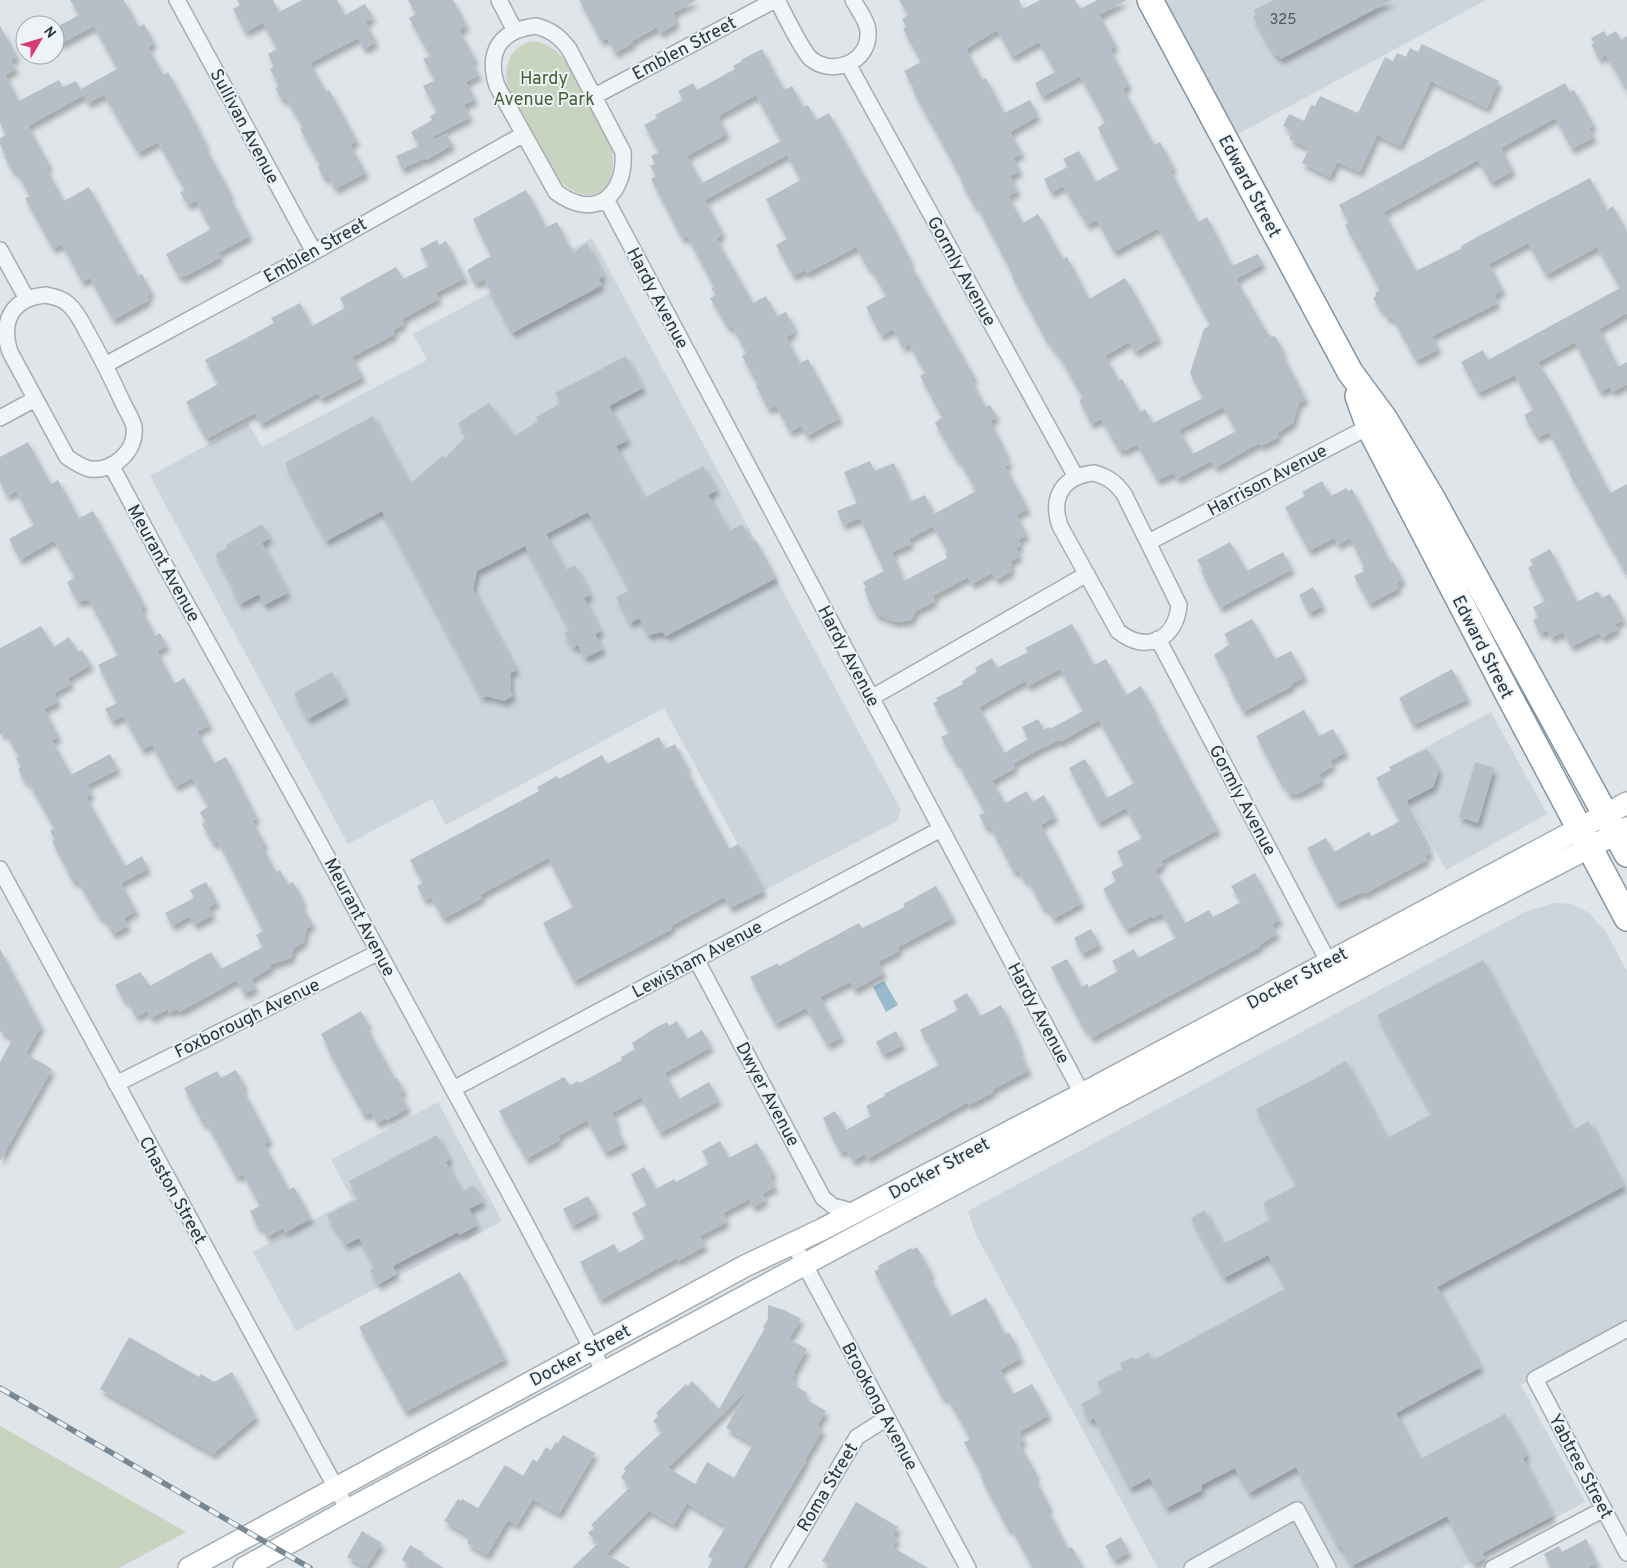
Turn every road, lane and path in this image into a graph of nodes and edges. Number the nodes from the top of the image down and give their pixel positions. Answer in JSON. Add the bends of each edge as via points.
{"nodes":[{"id":1,"x":177,"y":0,"type":"edge"},
{"id":2,"x":499,"y":0,"type":"edge"},
{"id":3,"x":776,"y":0,"type":"edge"},
{"id":4,"x":853,"y":0,"type":"edge"},
{"id":5,"x":1150,"y":0,"type":"edge"},
{"id":6,"x":515,"y":30,"type":"junction"},
{"id":7,"x":848,"y":64,"type":"junction"},
{"id":8,"x":593,"y":97,"type":"junction"},
{"id":9,"x":524,"y":134,"type":"junction"},
{"id":10,"x":606,"y":199,"type":"junction"},
{"id":11,"x":0,"y":250,"type":"edge"},
{"id":12,"x":314,"y":252,"type":"junction"},
{"id":13,"x":27,"y":299,"type":"junction"},
{"id":14,"x":105,"y":365,"type":"junction"},
{"id":15,"x":35,"y":399,"type":"junction"},
{"id":16,"x":0,"y":418,"type":"edge"},
{"id":17,"x":1377,"y":422,"type":"junction"},
{"id":18,"x":111,"y":465,"type":"junction"},
{"id":19,"x":1076,"y":477,"type":"junction"},
{"id":20,"x":1149,"y":542,"type":"junction"},
{"id":21,"x":1087,"y":574,"type":"junction"},
{"id":22,"x":1158,"y":639,"type":"junction"},
{"id":23,"x":871,"y":698,"type":"junction"},
{"id":24,"x":1621,"y":826,"type":"edge"},
{"id":25,"x":941,"y":829,"type":"junction"},
{"id":26,"x":1584,"y":837,"type":"junction"},
{"id":27,"x":0,"y":869,"type":"edge"},
{"id":28,"x":1627,"y":918,"type":"edge"},
{"id":29,"x":379,"y":952,"type":"junction"},
{"id":30,"x":696,"y":959,"type":"junction"},
{"id":31,"x":1328,"y":961,"type":"junction"},
{"id":32,"x":116,"y":1084,"type":"junction"},
{"id":33,"x":453,"y":1089,"type":"junction"},
{"id":34,"x":1087,"y":1103,"type":"junction"},
{"id":35,"x":856,"y":1212,"type":"junction"},
{"id":36,"x":793,"y":1243,"type":"junction"},
{"id":37,"x":804,"y":1265,"type":"junction"},
{"id":38,"x":1627,"y":1329,"type":"edge"},
{"id":39,"x":592,"y":1349,"type":"junction"},
{"id":40,"x":604,"y":1372,"type":"junction"},
{"id":41,"x":887,"y":1418,"type":"junction"},
{"id":42,"x":336,"y":1488,"type":"junction"},
{"id":43,"x":1604,"y":1509,"type":"junction"},
{"id":44,"x":348,"y":1510,"type":"junction"},
{"id":45,"x":1627,"y":1553,"type":"edge"},
{"id":46,"x":189,"y":1568,"type":"edge"},
{"id":47,"x":244,"y":1568,"type":"edge"},
{"id":48,"x":779,"y":1568,"type":"edge"},
{"id":49,"x":968,"y":1568,"type":"edge"},
{"id":50,"x":1192,"y":1568,"type":"edge"},
{"id":51,"x":1328,"y":1568,"type":"edge"},
{"id":52,"x":1493,"y":1568,"type":"edge"}],
"edges":[{"from":1,"to":12,"type":"street","name":"Sullivan Avenue"},
{"from":2,"to":6,"type":"street"},
{"from":3,"to":7,"type":"street","via":[[808,56],[817,64],[841,67]]},
{"from":3,"to":8,"type":"street","name":"Emblen Street"},
{"from":4,"to":7,"type":"street","via":[[868,30],[862,52]]},
{"from":5,"to":17,"type":"highway","name":"Edward Street"},
{"from":6,"to":8,"type":"street","via":[[536,26],[561,38]]},
{"from":6,"to":9,"type":"street","via":[[498,45],[493,58],[493,72],[497,86]]},
{"from":7,"to":19,"type":"street","name":"Gormly Avenue"},
{"from":8,"to":10,"type":"street","via":[[623,152],[620,181]]},
{"from":9,"to":10,"type":"street","via":[[556,192],[567,201],[580,205]]},
{"from":9,"to":12,"type":"street","name":"Emblen Street"},
{"from":10,"to":23,"type":"street","name":"Hardy Avenue"},
{"from":11,"to":13,"type":"street"},
{"from":12,"to":14,"type":"street","name":"Emblen Street"},
{"from":13,"to":14,"type":"street","via":[[46,295],[71,306]]},
{"from":13,"to":15,"type":"street","via":[[10,313],[5,326],[5,340]]},
{"from":14,"to":18,"type":"street","via":[[134,427],[128,453]]},
{"from":15,"to":16,"type":"street"},
{"from":15,"to":18,"type":"street","via":[[67,457],[91,469]]},
{"from":17,"to":20,"type":"street","name":"Harrison Avenue"},
{"from":17,"to":24,"type":"highway","name":"Edward Street","via":[[1432,498]]},
{"from":17,"to":26,"type":"highway","name":"Edward Street"},
{"from":18,"to":29,"type":"street","name":"Meurant Avenue"},
{"from":19,"to":20,"type":"street","via":[[1094,473],[1116,483]]},
{"from":19,"to":21,"type":"street","via":[[1061,490],[1056,514]]},
{"from":20,"to":22,"type":"street","via":[[1180,605],[1173,628]]},
{"from":21,"to":22,"type":"street","via":[[1118,631],[1140,643]]},
{"from":21,"to":23,"type":"street"},
{"from":22,"to":31,"type":"street","name":"Gormly Avenue"},
{"from":23,"to":25,"type":"street","name":"Hardy Avenue"},
{"from":24,"to":26,"type":"main road","name":"Docker Street"},
{"from":25,"to":30,"type":"street","name":"Lewisham Avenue"},
{"from":25,"to":34,"type":"street","name":"Hardy Avenue"},
{"from":26,"to":28,"type":"highway","name":"Edward Street"},
{"from":26,"to":31,"type":"main road","name":"Docker Street"},
{"from":26,"to":34,"type":"main road","name":"Docker Street"},
{"from":27,"to":32,"type":"street","name":"Chaston Street"},
{"from":29,"to":32,"type":"street","name":"Foxborough Avenue"},
{"from":29,"to":33,"type":"street","name":"Meurant Avenue"},
{"from":30,"to":33,"type":"street","name":"Lewisham Avenue"},
{"from":30,"to":35,"type":"street","name":"Dwyer Avenue","via":[[823,1198],[833,1206]]},
{"from":31,"to":34,"type":"main road","name":"Docker Street"},
{"from":32,"to":42,"type":"street","name":"Chaston Street"},
{"from":33,"to":39,"type":"street","name":"Meurant Avenue"},
{"from":34,"to":35,"type":"main road","name":"Docker Street"},
{"from":34,"to":37,"type":"main road","name":"Docker Street"},
{"from":35,"to":36,"type":"main road","name":"Docker Street"},
{"from":36,"to":37,"type":"street","name":"Brookong Avenue"},
{"from":36,"to":39,"type":"main road","name":"Docker Street"},
{"from":37,"to":40,"type":"main road","name":"Docker Street"},
{"from":37,"to":41,"type":"street","name":"Brookong Avenue"},
{"from":38,"to":43,"type":"street","name":"Yabtree Street","via":[[1535,1379]]},
{"from":39,"to":40,"type":"street","name":"Meurant Avenue"},
{"from":39,"to":42,"type":"main road","name":"Docker Street"},
{"from":40,"to":44,"type":"main road","name":"Docker Street"},
{"from":41,"to":48,"type":"street","name":"Roma Street","via":[[857,1437]]},
{"from":41,"to":49,"type":"street","name":"Brookong Avenue"},
{"from":42,"to":44,"type":"street","name":"Chaston Street"},
{"from":42,"to":46,"type":"main road","name":"Docker Street"},
{"from":43,"to":45,"type":"street","name":"Yabtree Street"},
{"from":43,"to":52,"type":"street"},
{"from":44,"to":47,"type":"main road","name":"Docker Street"},
{"from":50,"to":51,"type":"street","via":[[1297,1510]]}]}
